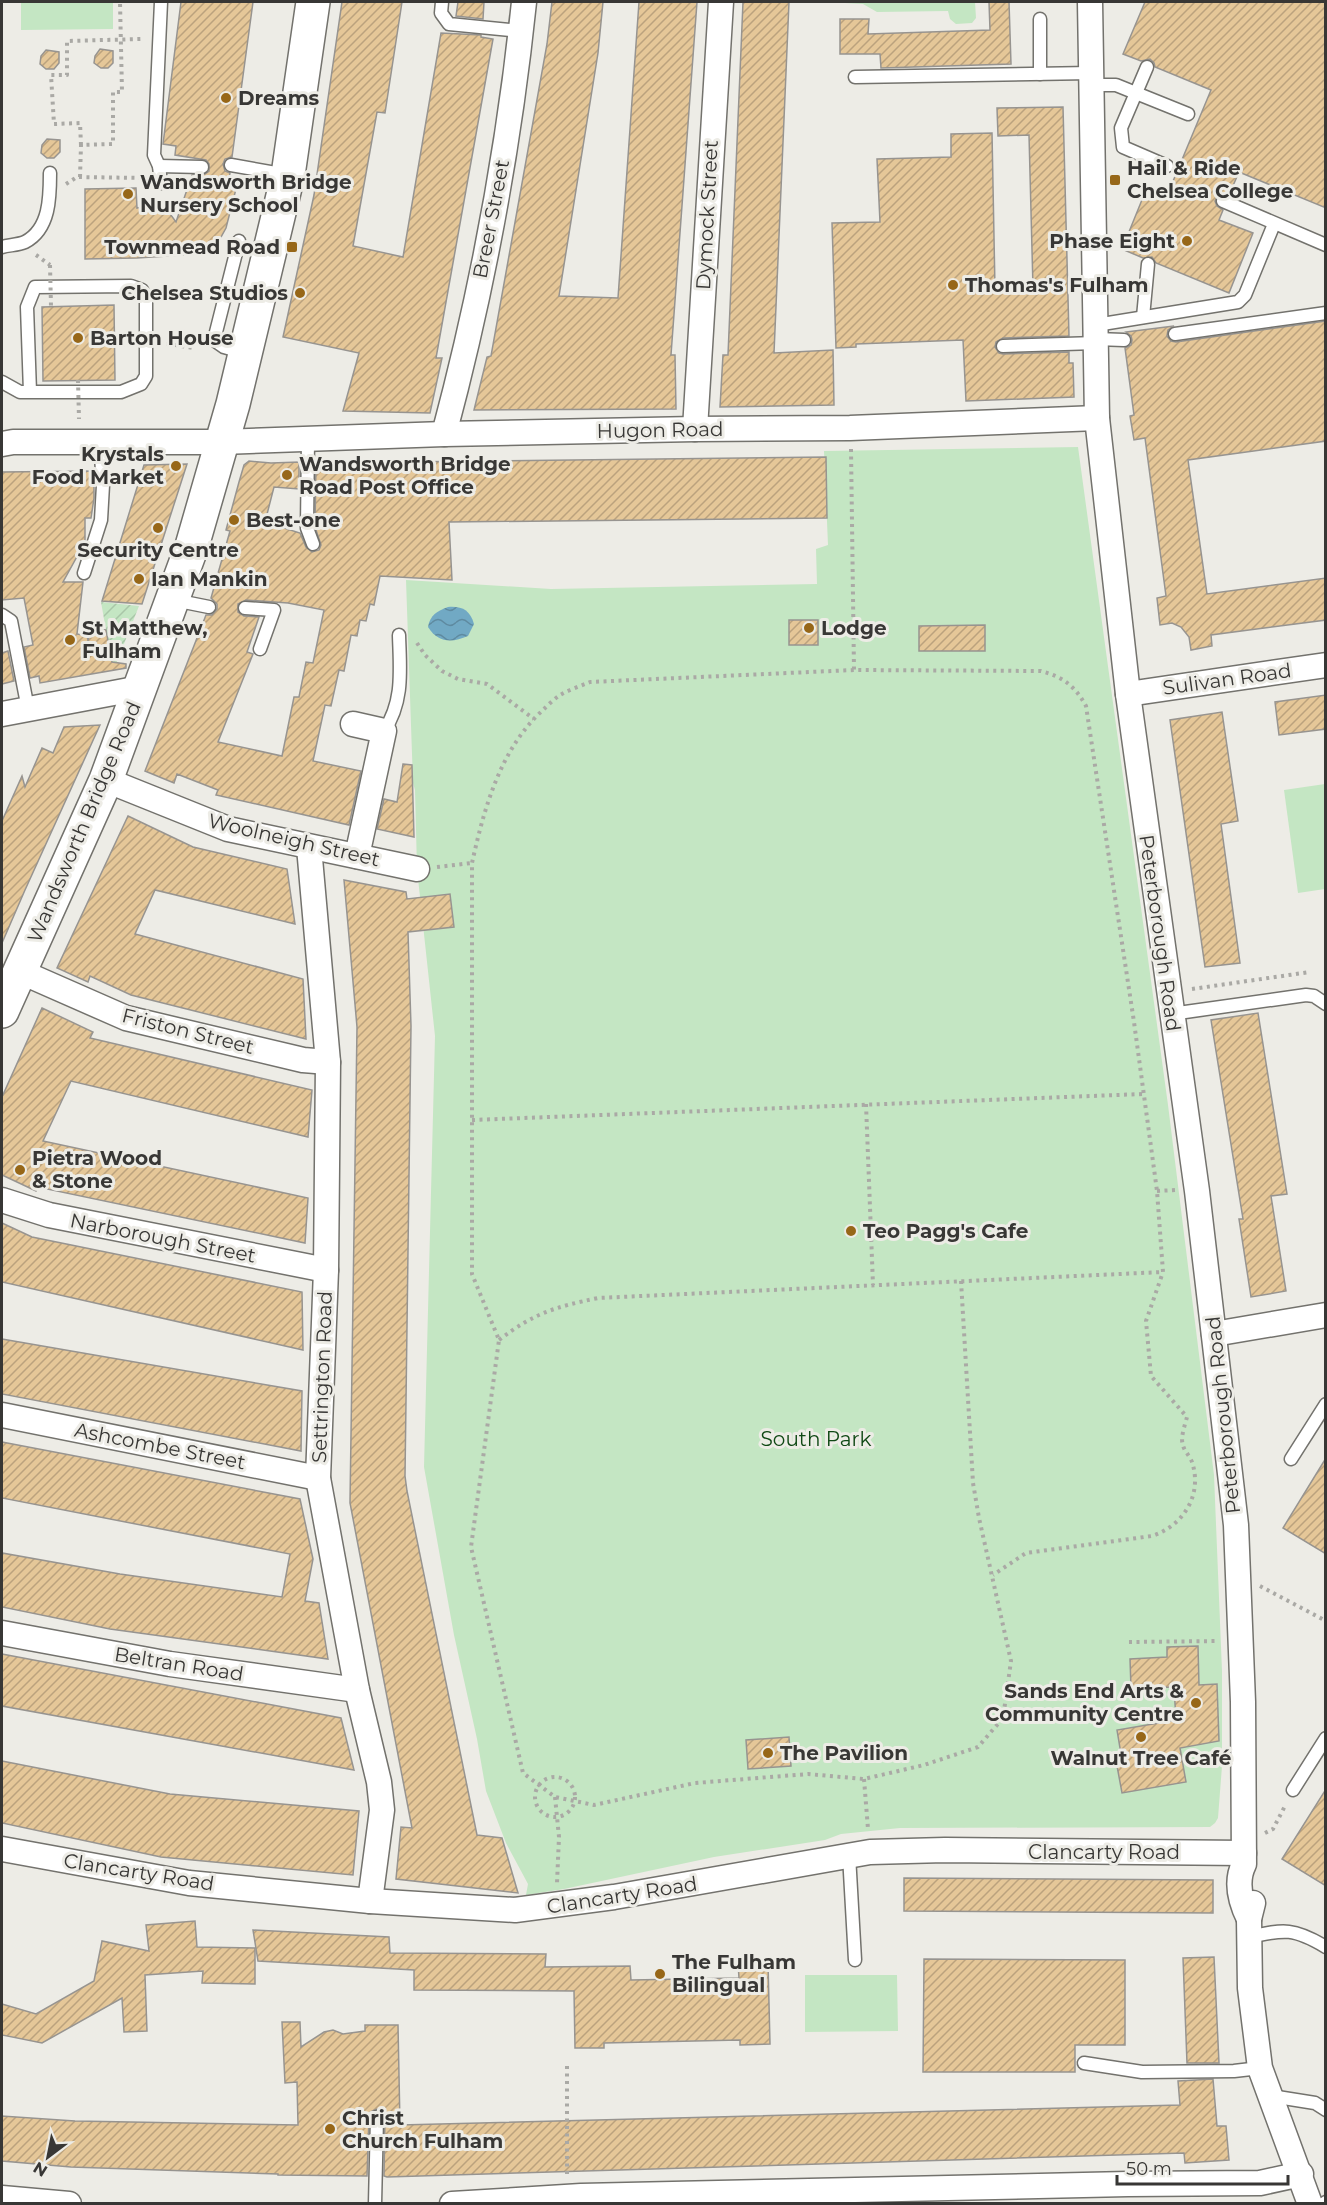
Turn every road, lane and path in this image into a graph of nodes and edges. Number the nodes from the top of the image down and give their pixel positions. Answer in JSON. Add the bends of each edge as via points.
{"nodes":[{"id":1,"x":120,"y":2,"type":"edge"},
{"id":2,"x":161,"y":2,"type":"edge"},
{"id":3,"x":313,"y":2,"type":"edge"},
{"id":4,"x":442,"y":2,"type":"edge"},
{"id":5,"x":524,"y":2,"type":"edge"},
{"id":6,"x":721,"y":2,"type":"edge"},
{"id":7,"x":1090,"y":2,"type":"edge"},
{"id":8,"x":1040,"y":19,"type":"dead end"},
{"id":9,"x":521,"y":31,"type":"junction"},
{"id":10,"x":161,"y":38,"type":"junction"},
{"id":11,"x":121,"y":40,"type":"junction"},
{"id":12,"x":1147,"y":66,"type":"dead end"},
{"id":13,"x":1040,"y":74,"type":"junction"},
{"id":14,"x":855,"y":76,"type":"dead end"},
{"id":15,"x":1091,"y":79,"type":"junction"},
{"id":16,"x":1136,"y":93,"type":"junction"},
{"id":17,"x":1188,"y":114,"type":"dead end"},
{"id":18,"x":81,"y":145,"type":"junction"},
{"id":19,"x":231,"y":165,"type":"dead end"},
{"id":20,"x":1167,"y":166,"type":"dead end"},
{"id":21,"x":202,"y":167,"type":"dead end"},
{"id":22,"x":50,"y":173,"type":"dead end"},
{"id":23,"x":288,"y":175,"type":"junction"},
{"id":24,"x":160,"y":176,"type":"junction"},
{"id":25,"x":80,"y":177,"type":"junction"},
{"id":26,"x":65,"y":194,"type":"dead end"},
{"id":27,"x":1222,"y":201,"type":"dead end"},
{"id":28,"x":1274,"y":224,"type":"junction"},
{"id":29,"x":239,"y":241,"type":"dead end"},
{"id":30,"x":1326,"y":245,"type":"edge"},
{"id":31,"x":2,"y":247,"type":"edge"},
{"id":32,"x":42,"y":249,"type":"dead end"},
{"id":33,"x":28,"y":255,"type":"dead end"},
{"id":34,"x":36,"y":255,"type":"junction"},
{"id":35,"x":1148,"y":264,"type":"dead end"},
{"id":36,"x":51,"y":306,"type":"dead end"},
{"id":37,"x":1326,"y":313,"type":"edge"},
{"id":38,"x":1143,"y":317,"type":"junction"},
{"id":39,"x":1175,"y":334,"type":"dead end"},
{"id":40,"x":1096,"y":336,"type":"junction"},
{"id":41,"x":1124,"y":340,"type":"dead end"},
{"id":42,"x":114,"y":345,"type":"dead end"},
{"id":43,"x":1003,"y":346,"type":"dead end"},
{"id":44,"x":194,"y":348,"type":"dead end"},
{"id":45,"x":246,"y":353,"type":"junction"},
{"id":46,"x":78,"y":380,"type":"dead end"},
{"id":47,"x":2,"y":382,"type":"edge"},
{"id":48,"x":30,"y":392,"type":"junction"},
{"id":49,"x":1097,"y":418,"type":"junction"},
{"id":50,"x":79,"y":419,"type":"dead end"},
{"id":51,"x":695,"y":429,"type":"junction"},
{"id":52,"x":444,"y":434,"type":"junction"},
{"id":53,"x":308,"y":439,"type":"junction"},
{"id":54,"x":100,"y":442,"type":"junction"},
{"id":55,"x":222,"y":442,"type":"junction"},
{"id":56,"x":2,"y":444,"type":"edge"},
{"id":57,"x":851,"y":451,"type":"dead end"},
{"id":58,"x":313,"y":544,"type":"dead end"},
{"id":59,"x":84,"y":573,"type":"dead end"},
{"id":60,"x":173,"y":599,"type":"junction"},
{"id":61,"x":209,"y":607,"type":"dead end"},
{"id":62,"x":245,"y":609,"type":"dead end"},
{"id":63,"x":2,"y":615,"type":"edge"},
{"id":64,"x":399,"y":635,"type":"dead end"},
{"id":65,"x":415,"y":642,"type":"dead end"},
{"id":66,"x":260,"y":649,"type":"dead end"},
{"id":67,"x":1326,"y":665,"type":"edge"},
{"id":68,"x":854,"y":670,"type":"junction"},
{"id":69,"x":140,"y":688,"type":"junction"},
{"id":70,"x":1128,"y":694,"type":"junction"},
{"id":71,"x":28,"y":709,"type":"junction"},
{"id":72,"x":2,"y":714,"type":"edge"},
{"id":73,"x":534,"y":718,"type":"junction"},
{"id":74,"x":353,"y":724,"type":"dead end"},
{"id":75,"x":384,"y":731,"type":"junction"},
{"id":76,"x":106,"y":780,"type":"junction"},
{"id":77,"x":309,"y":847,"type":"junction"},
{"id":78,"x":357,"y":856,"type":"junction"},
{"id":79,"x":472,"y":863,"type":"junction"},
{"id":80,"x":417,"y":869,"type":"joint"},
{"id":81,"x":19,"y":970,"type":"junction"},
{"id":82,"x":1310,"y":972,"type":"dead end"},
{"id":83,"x":1191,"y":989,"type":"dead end"},
{"id":84,"x":1326,"y":1004,"type":"edge"},
{"id":85,"x":2,"y":1011,"type":"edge"},
{"id":86,"x":1171,"y":1014,"type":"junction"},
{"id":87,"x":328,"y":1062,"type":"junction"},
{"id":88,"x":1143,"y":1094,"type":"junction"},
{"id":89,"x":866,"y":1104,"type":"junction"},
{"id":90,"x":472,"y":1120,"type":"junction"},
{"id":91,"x":1179,"y":1190,"type":"dead end"},
{"id":92,"x":1157,"y":1191,"type":"junction"},
{"id":93,"x":2,"y":1200,"type":"edge"},
{"id":94,"x":326,"y":1270,"type":"junction"},
{"id":95,"x":1163,"y":1272,"type":"junction"},
{"id":96,"x":961,"y":1281,"type":"junction"},
{"id":97,"x":873,"y":1285,"type":"junction"},
{"id":98,"x":1326,"y":1315,"type":"edge"},
{"id":99,"x":1214,"y":1334,"type":"junction"},
{"id":100,"x":499,"y":1340,"type":"junction"},
{"id":101,"x":1326,"y":1404,"type":"edge"},
{"id":102,"x":2,"y":1415,"type":"edge"},
{"id":103,"x":1291,"y":1459,"type":"dead end"},
{"id":104,"x":318,"y":1478,"type":"junction"},
{"id":105,"x":993,"y":1575,"type":"junction"},
{"id":106,"x":1252,"y":1582,"type":"dead end"},
{"id":107,"x":1326,"y":1621,"type":"edge"},
{"id":108,"x":2,"y":1633,"type":"edge"},
{"id":109,"x":1240,"y":1641,"type":"junction"},
{"id":110,"x":1129,"y":1642,"type":"dead end"},
{"id":111,"x":357,"y":1690,"type":"junction"},
{"id":112,"x":1326,"y":1738,"type":"edge"},
{"id":113,"x":864,"y":1779,"type":"junction"},
{"id":114,"x":539,"y":1785,"type":"junction"},
{"id":115,"x":1293,"y":1790,"type":"joint"},
{"id":116,"x":555,"y":1797,"type":"junction"},
{"id":117,"x":575,"y":1801,"type":"junction"},
{"id":118,"x":557,"y":1817,"type":"junction"},
{"id":119,"x":864,"y":1845,"type":"junction"},
{"id":120,"x":2,"y":1849,"type":"edge"},
{"id":121,"x":1249,"y":1851,"type":"junction"},
{"id":122,"x":556,"y":1891,"type":"dead end"},
{"id":123,"x":370,"y":1901,"type":"junction"},
{"id":124,"x":1249,"y":1928,"type":"junction"},
{"id":125,"x":1326,"y":1947,"type":"edge"},
{"id":126,"x":855,"y":1960,"type":"dead end"},
{"id":127,"x":1084,"y":2063,"type":"dead end"},
{"id":128,"x":567,"y":2066,"type":"dead end"},
{"id":129,"x":1260,"y":2068,"type":"junction"},
{"id":130,"x":1271,"y":2096,"type":"junction"},
{"id":131,"x":1326,"y":2110,"type":"edge"},
{"id":132,"x":377,"y":2117,"type":"dead end"},
{"id":133,"x":567,"y":2171,"type":"dead end"},
{"id":134,"x":1301,"y":2174,"type":"junction"},
{"id":135,"x":1085,"y":2194,"type":"edge"},
{"id":136,"x":825,"y":2197,"type":"edge"},
{"id":137,"x":2,"y":2198,"type":"edge"},
{"id":138,"x":580,"y":2200,"type":"edge"},
{"id":139,"x":69,"y":2204,"type":"edge"},
{"id":140,"x":375,"y":2204,"type":"edge"},
{"id":141,"x":452,"y":2204,"type":"edge"},
{"id":142,"x":1310,"y":2204,"type":"edge"}],
"edges":[{"from":1,"to":11,"type":"path"},
{"from":2,"to":10,"type":"lane"},
{"from":3,"to":23,"type":"main road","name":"Wandsworth Bridge Road"},
{"from":4,"to":9,"type":"lane","via":[[441,13],[449,24]]},
{"from":5,"to":9,"type":"street","name":"Breer Street"},
{"from":6,"to":51,"type":"street","name":"Dymock Street"},
{"from":7,"to":15,"type":"street","name":"Peterborough Road"},
{"from":8,"to":13,"type":"lane"},
{"from":9,"to":52,"type":"street","name":"Breer Street","via":[[497,198]]},
{"from":10,"to":11,"type":"path"},
{"from":10,"to":24,"type":"lane","via":[[154,155]]},
{"from":11,"to":18,"type":"path","via":[[122,92],[113,92],[113,144]]},
{"from":11,"to":18,"type":"path","via":[[67,41],[67,75],[51,75],[54,124],[80,123]]},
{"from":12,"to":16,"type":"lane"},
{"from":13,"to":14,"type":"lane"},
{"from":13,"to":15,"type":"lane"},
{"from":15,"to":16,"type":"lane"},
{"from":15,"to":40,"type":"street","name":"Peterborough Road"},
{"from":16,"to":17,"type":"lane"},
{"from":16,"to":20,"type":"lane","via":[[1121,128],[1123,147]]},
{"from":18,"to":25,"type":"path"},
{"from":19,"to":23,"type":"lane"},
{"from":21,"to":24,"type":"lane"},
{"from":22,"to":31,"type":"lane","via":[[46,217],[37,234],[24,243]]},
{"from":23,"to":45,"type":"main road","name":"Wandsworth Bridge Road"},
{"from":24,"to":25,"type":"path"},
{"from":25,"to":26,"type":"path","via":[[66,184]]},
{"from":27,"to":28,"type":"lane"},
{"from":28,"to":30,"type":"lane"},
{"from":28,"to":38,"type":"lane","via":[[1245,295],[1238,302]]},
{"from":29,"to":45,"type":"lane","via":[[214,340]]},
{"from":32,"to":34,"type":"path"},
{"from":33,"to":34,"type":"path"},
{"from":34,"to":36,"type":"path","bridge":true,"via":[[50,265]]},
{"from":35,"to":38,"type":"lane"},
{"from":37,"to":39,"type":"lane"},
{"from":38,"to":40,"type":"lane"},
{"from":40,"to":41,"type":"lane"},
{"from":40,"to":43,"type":"lane"},
{"from":40,"to":49,"type":"street","name":"Peterborough Road"},
{"from":42,"to":44,"type":"path","bridge":true,"via":[[169,344]]},
{"from":45,"to":55,"type":"main road","name":"Wandsworth Bridge Road"},
{"from":46,"to":50,"type":"path","bridge":true},
{"from":47,"to":48,"type":"lane","via":[[20,392]]},
{"from":48,"to":48,"type":"lane","via":[[121,392],[141,384],[146,376],[146,298],[142,290],[131,286],[35,286],[27,307]]},
{"from":49,"to":51,"type":"street","name":"Hugon Road","via":[[850,428]]},
{"from":49,"to":70,"type":"street","name":"Peterborough Road"},
{"from":51,"to":52,"type":"street","name":"Hugon Road"},
{"from":52,"to":53,"type":"street","name":"Hugon Road"},
{"from":53,"to":55,"type":"street","name":"Hugon Road"},
{"from":53,"to":58,"type":"lane","via":[[307,528]]},
{"from":54,"to":55,"type":"street","name":"Hugon Road"},
{"from":54,"to":56,"type":"street","name":"Hugon Road"},
{"from":54,"to":59,"type":"lane","via":[[100,520]]},
{"from":55,"to":60,"type":"main road","name":"Wandsworth Bridge Road"},
{"from":57,"to":68,"type":"path"},
{"from":60,"to":61,"type":"lane"},
{"from":60,"to":69,"type":"main road","name":"Wandsworth Bridge Road"},
{"from":62,"to":66,"type":"lane","via":[[274,610]]},
{"from":63,"to":71,"type":"lane","via":[[11,621]]},
{"from":64,"to":75,"type":"lane","via":[[400,694]]},
{"from":65,"to":73,"type":"path","via":[[442,671],[458,679],[487,684]]},
{"from":67,"to":70,"type":"street","name":"Sulivan Road"},
{"from":68,"to":73,"type":"path","via":[[590,682],[558,696]]},
{"from":68,"to":88,"type":"path","via":[[1041,671],[1068,682],[1079,693],[1086,706]]},
{"from":69,"to":71,"type":"street"},
{"from":69,"to":76,"type":"main road","name":"Wandsworth Bridge Road"},
{"from":70,"to":86,"type":"street","name":"Peterborough Road"},
{"from":71,"to":72,"type":"street"},
{"from":73,"to":79,"type":"path","via":[[501,768]]},
{"from":74,"to":75,"type":"street"},
{"from":75,"to":78,"type":"street"},
{"from":76,"to":77,"type":"street","name":"Woolneigh Street","via":[[228,829]]},
{"from":76,"to":81,"type":"main road","name":"Wandsworth Bridge Road"},
{"from":77,"to":78,"type":"street","name":"Woolneigh Street"},
{"from":77,"to":87,"type":"street","name":"Settrington Road"},
{"from":78,"to":80,"type":"street","name":"Woolneigh Street"},
{"from":79,"to":80,"type":"path"},
{"from":79,"to":90,"type":"path"},
{"from":81,"to":85,"type":"main road","name":"Wandsworth Bridge Road"},
{"from":81,"to":87,"type":"street","name":"Friston Street","via":[[126,1018],[303,1060]]},
{"from":82,"to":83,"type":"path"},
{"from":84,"to":86,"type":"lane","via":[[1306,995]]},
{"from":86,"to":99,"type":"street","name":"Peterborough Road"},
{"from":87,"to":94,"type":"street","name":"Settrington Road"},
{"from":88,"to":89,"type":"path"},
{"from":88,"to":92,"type":"path"},
{"from":89,"to":90,"type":"path"},
{"from":89,"to":97,"type":"path"},
{"from":90,"to":100,"type":"path","via":[[472,1274]]},
{"from":91,"to":92,"type":"path"},
{"from":92,"to":95,"type":"path"},
{"from":93,"to":94,"type":"street","name":"Narborough Street","via":[[49,1215]]},
{"from":94,"to":104,"type":"street","name":"Settrington Road"},
{"from":95,"to":96,"type":"path"},
{"from":95,"to":105,"type":"path","via":[[1146,1321],[1151,1376],[1187,1417],[1182,1443],[1195,1481],[1186,1511],[1166,1532],[1026,1553]]},
{"from":96,"to":97,"type":"path"},
{"from":96,"to":105,"type":"path","via":[[974,1483]]},
{"from":97,"to":100,"type":"path","via":[[598,1298],[542,1312]]},
{"from":98,"to":99,"type":"street"},
{"from":99,"to":109,"type":"street","name":"Peterborough Road","via":[[1236,1525]]},
{"from":100,"to":114,"type":"path","via":[[471,1547],[523,1773]]},
{"from":101,"to":103,"type":"lane"},
{"from":102,"to":104,"type":"street","name":"Ashcombe Street"},
{"from":104,"to":111,"type":"street","name":"Settrington Road"},
{"from":105,"to":113,"type":"path","via":[[1011,1661],[1003,1718],[978,1747]]},
{"from":106,"to":107,"type":"path"},
{"from":108,"to":111,"type":"street","name":"Beltran Road","via":[[170,1664]]},
{"from":109,"to":110,"type":"path"},
{"from":109,"to":121,"type":"street","name":"Peterborough Road"},
{"from":111,"to":123,"type":"street","name":"Settrington Road","via":[[382,1810]]},
{"from":112,"to":115,"type":"lane"},
{"from":113,"to":117,"type":"path","via":[[808,1774],[695,1783],[594,1805]]},
{"from":113,"to":119,"type":"path"},
{"from":114,"to":116,"type":"path"},
{"from":114,"to":117,"type":"path","via":[[550,1777],[563,1779],[573,1788]]},
{"from":114,"to":118,"type":"path","via":[[535,1797],[539,1809]]},
{"from":115,"to":121,"type":"path","via":[[1273,1829]]},
{"from":116,"to":117,"type":"path"},
{"from":116,"to":118,"type":"path"},
{"from":117,"to":118,"type":"path","via":[[568,1812]]},
{"from":118,"to":122,"type":"path"},
{"from":119,"to":121,"type":"street","name":"Clancarty Road","via":[[945,1850]]},
{"from":119,"to":123,"type":"street","name":"Clancarty Road","via":[[625,1895],[515,1910]]},
{"from":119,"to":126,"type":"lane"},
{"from":120,"to":123,"type":"street","name":"Clancarty Road","via":[[189,1883]]},
{"from":121,"to":124,"type":"street","name":"Peterborough Road","via":[[1239,1874],[1241,1902]]},
{"from":124,"to":125,"type":"lane","via":[[1305,1934]]},
{"from":124,"to":129,"type":"street","name":"Peterborough Road","via":[[1250,1988]]},
{"from":127,"to":129,"type":"lane","via":[[1142,2072]]},
{"from":128,"to":133,"type":"path"},
{"from":129,"to":130,"type":"street","name":"Peterborough Road"},
{"from":130,"to":131,"type":"lane","via":[[1315,2103]]},
{"from":130,"to":134,"type":"street","name":"Peterborough Road"},
{"from":132,"to":140,"type":"lane"},
{"from":134,"to":135,"type":"street","via":[[1260,2183]]},
{"from":134,"to":142,"type":"street","name":"Peterborough Road"},
{"from":135,"to":136,"type":"street"},
{"from":136,"to":138,"type":"street"},
{"from":137,"to":139,"type":"street"},
{"from":138,"to":141,"type":"street"}]}
